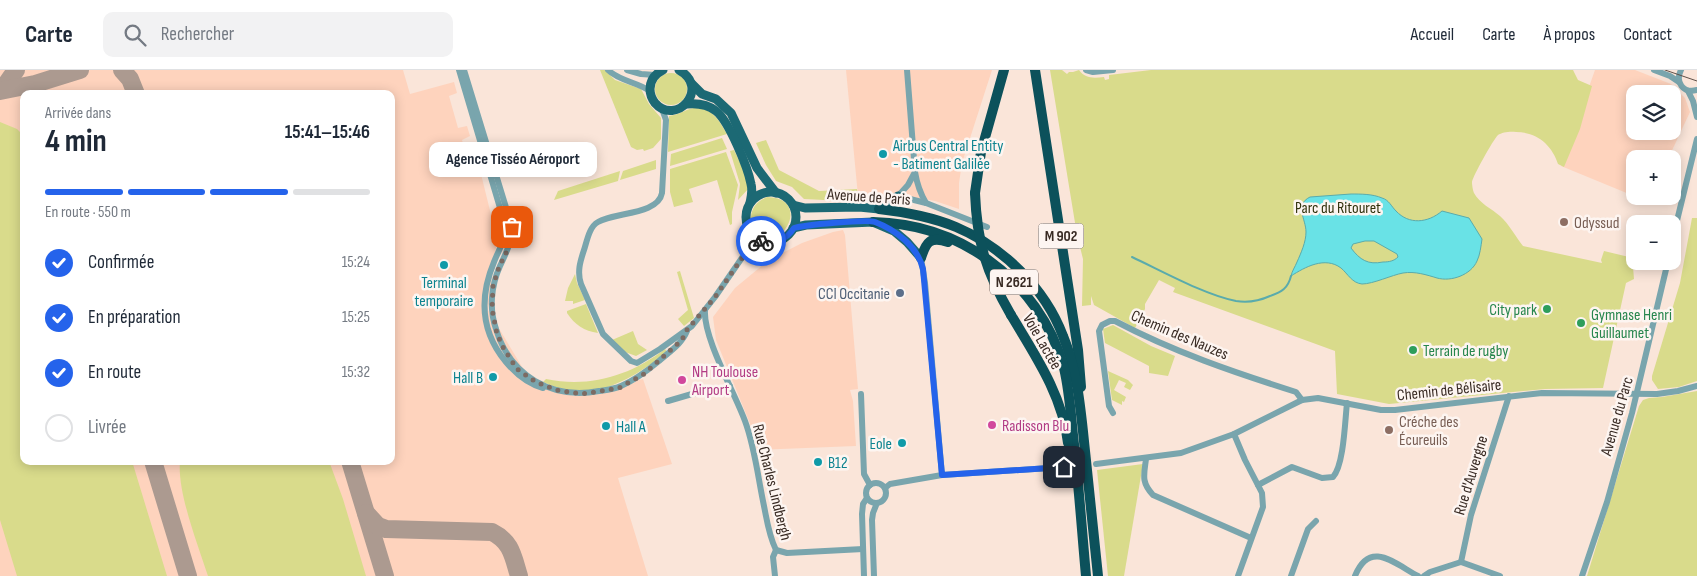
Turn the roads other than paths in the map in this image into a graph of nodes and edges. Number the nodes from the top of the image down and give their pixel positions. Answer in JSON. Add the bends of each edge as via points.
{"nodes":[{"id":1,"x":459,"y":70,"type":"edge"},
{"id":2,"x":464,"y":70,"type":"edge"},
{"id":3,"x":608,"y":70,"type":"edge"},
{"id":4,"x":627,"y":70,"type":"edge"},
{"id":5,"x":681,"y":70,"type":"edge"},
{"id":6,"x":907,"y":70,"type":"edge"},
{"id":7,"x":1004,"y":70,"type":"edge"},
{"id":8,"x":1035,"y":70,"type":"edge"},
{"id":9,"x":1086,"y":70,"type":"edge"},
{"id":10,"x":1113,"y":70,"type":"edge"},
{"id":11,"x":1654,"y":70,"type":"edge"},
{"id":12,"x":1681,"y":70,"type":"edge"},
{"id":13,"x":659,"y":73,"type":"edge"},
{"id":14,"x":1679,"y":82,"type":"junction"},
{"id":15,"x":692,"y":84,"type":"junction"},
{"id":16,"x":1697,"y":90,"type":"edge"},
{"id":17,"x":650,"y":91,"type":"junction"},
{"id":18,"x":1688,"y":91,"type":"junction"},
{"id":19,"x":687,"y":104,"type":"junction"},
{"id":20,"x":662,"y":108,"type":"junction"},
{"id":21,"x":1697,"y":116,"type":"edge"},
{"id":22,"x":1697,"y":139,"type":"edge"},
{"id":23,"x":1694,"y":166,"type":"edge"},
{"id":24,"x":915,"y":172,"type":"junction"},
{"id":25,"x":776,"y":193,"type":"junction"},
{"id":26,"x":898,"y":196,"type":"junction"},
{"id":27,"x":926,"y":203,"type":"junction"},
{"id":28,"x":750,"y":204,"type":"junction"},
{"id":29,"x":793,"y":205,"type":"junction"},
{"id":30,"x":879,"y":209,"type":"junction"},
{"id":31,"x":1680,"y":215,"type":"edge"},
{"id":32,"x":873,"y":222,"type":"junction"},
{"id":33,"x":987,"y":227,"type":"dead end"},
{"id":34,"x":794,"y":228,"type":"junction"},
{"id":35,"x":762,"y":241,"type":"junction"},
{"id":36,"x":978,"y":253,"type":"junction"},
{"id":37,"x":921,"y":258,"type":"junction"},
{"id":38,"x":1666,"y":270,"type":"edge"},
{"id":39,"x":705,"y":310,"type":"junction"},
{"id":40,"x":686,"y":331,"type":"junction"},
{"id":41,"x":730,"y":386,"type":"junction"},
{"id":42,"x":1697,"y":386,"type":"edge"},
{"id":43,"x":556,"y":390,"type":"junction"},
{"id":44,"x":861,"y":394,"type":"dead end"},
{"id":45,"x":1637,"y":394,"type":"junction"},
{"id":46,"x":1509,"y":396,"type":"junction"},
{"id":47,"x":1302,"y":400,"type":"junction"},
{"id":48,"x":668,"y":401,"type":"dead end"},
{"id":49,"x":1080,"y":403,"type":"junction"},
{"id":50,"x":1347,"y":403,"type":"junction"},
{"id":51,"x":1113,"y":413,"type":"dead end"},
{"id":52,"x":1234,"y":434,"type":"junction"},
{"id":53,"x":1146,"y":459,"type":"junction"},
{"id":54,"x":1096,"y":464,"type":"dead end"},
{"id":55,"x":1064,"y":467,"type":"dead end"},
{"id":56,"x":942,"y":475,"type":"junction"},
{"id":57,"x":870,"y":485,"type":"junction"},
{"id":58,"x":1258,"y":485,"type":"junction"},
{"id":59,"x":884,"y":488,"type":"junction"},
{"id":60,"x":867,"y":498,"type":"junction"},
{"id":61,"x":877,"y":503,"type":"junction"},
{"id":62,"x":1316,"y":521,"type":"dead end"},
{"id":63,"x":1251,"y":538,"type":"junction"},
{"id":64,"x":1083,"y":543,"type":"junction"},
{"id":65,"x":863,"y":549,"type":"junction"},
{"id":66,"x":776,"y":550,"type":"junction"},
{"id":67,"x":1461,"y":562,"type":"junction"},
{"id":68,"x":775,"y":576,"type":"edge"},
{"id":69,"x":864,"y":576,"type":"edge"},
{"id":70,"x":874,"y":576,"type":"edge"},
{"id":71,"x":1086,"y":576,"type":"edge"},
{"id":72,"x":1098,"y":576,"type":"edge"},
{"id":73,"x":1238,"y":576,"type":"edge"},
{"id":74,"x":1291,"y":576,"type":"edge"},
{"id":75,"x":1355,"y":576,"type":"edge"},
{"id":76,"x":1418,"y":576,"type":"edge"},
{"id":77,"x":1424,"y":576,"type":"edge"},
{"id":78,"x":1500,"y":576,"type":"edge"},
{"id":79,"x":1582,"y":576,"type":"edge"}],
"edges":[{"from":1,"to":43,"type":"street","via":[[505,229],[504,242],[486,285],[484,311],[490,337],[514,372],[534,386]]},
{"from":2,"to":43,"type":"street","via":[[512,227],[510,245],[493,286],[495,328],[517,369]]},
{"from":3,"to":17,"type":"street"},
{"from":4,"to":13,"type":"street","via":[[641,74]]},
{"from":5,"to":15,"type":"main road"},
{"from":6,"to":24,"type":"street"},
{"from":7,"to":64,"type":"highway","name":"Voie Lactée","bridge":true,"via":[[982,152],[975,193],[977,228],[995,288],[1053,390],[1067,436],[1077,532]]},
{"from":8,"to":49,"type":"highway","name":"Voie Lactée","number":"M 902","via":[[1081,372]]},
{"from":9,"to":10,"type":"street"},
{"from":11,"to":14,"type":"street"},
{"from":12,"to":14,"type":"street"},
{"from":13,"to":17,"type":"main road","via":[[652,80]]},
{"from":14,"to":18,"type":"street"},
{"from":15,"to":19,"type":"main road","via":[[692,95]]},
{"from":15,"to":25,"type":"main road","via":[[731,113],[757,168]]},
{"from":16,"to":18,"type":"street"},
{"from":17,"to":20,"type":"main road"},
{"from":18,"to":21,"type":"street"},
{"from":19,"to":20,"type":"main road","via":[[678,109]]},
{"from":19,"to":28,"type":"main road","via":[[708,106],[727,124],[751,183]]},
{"from":20,"to":40,"type":"street","via":[[666,120],[662,197],[650,207],[598,222],[588,237],[579,276],[603,334],[633,362]]},
{"from":22,"to":23,"type":"street"},
{"from":23,"to":31,"type":"street"},
{"from":24,"to":26,"type":"street"},
{"from":24,"to":27,"type":"street"},
{"from":25,"to":28,"type":"main road","via":[[758,195]]},
{"from":25,"to":29,"type":"main road"},
{"from":26,"to":27,"type":"street"},
{"from":26,"to":30,"type":"main road"},
{"from":27,"to":33,"type":"street"},
{"from":28,"to":35,"type":"main road","via":[[746,215],[748,228]]},
{"from":29,"to":30,"type":"main road","name":"Avenue de Paris","number":"N 2621"},
{"from":29,"to":34,"type":"main road","via":[[796,214]]},
{"from":30,"to":49,"type":"highway","name":"Avenue de Paris","number":"N 2621","via":[[916,214],[956,227],[975,236],[1015,266],[1053,314],[1070,358]]},
{"from":32,"to":34,"type":"main road","name":"Avenue de Paris","number":"N 2621"},
{"from":32,"to":36,"type":"highway","name":"Avenue de Paris","number":"N 2621","via":[[902,223],[929,230]]},
{"from":32,"to":37,"type":"main road","via":[[894,231]]},
{"from":34,"to":35,"type":"main road","via":[[780,241]]},
{"from":35,"to":39,"type":"street","via":[[749,248]]},
{"from":36,"to":37,"type":"highway","via":[[932,240],[925,246]]},
{"from":36,"to":64,"type":"highway","name":"Avenue de Paris","number":"N 2621","via":[[1018,286],[1035,306],[1059,352],[1072,428]]},
{"from":37,"to":56,"type":"street"},
{"from":38,"to":45,"type":"street","name":"Avenue du Parc"},
{"from":39,"to":40,"type":"street"},
{"from":39,"to":41,"type":"street","name":"Rue Charles Lindbergh","via":[[710,338]]},
{"from":40,"to":43,"type":"street","via":[[682,340],[644,374],[619,388],[582,394]]},
{"from":41,"to":48,"type":"street"},
{"from":41,"to":66,"type":"street","name":"Rue Charles Lindbergh","via":[[751,442],[768,529]]},
{"from":42,"to":45,"type":"street","name":"Chemin de Bélisaire","via":[[1668,393]]},
{"from":44,"to":57,"type":"street","via":[[864,474]]},
{"from":45,"to":46,"type":"street","name":"Chemin de Bélisaire"},
{"from":45,"to":79,"type":"street","name":"Avenue du Parc"},
{"from":46,"to":50,"type":"street","name":"Chemin de Bélisaire","via":[[1395,410]]},
{"from":46,"to":67,"type":"street","name":"Rue d'Auvergne","via":[[1471,515]]},
{"from":47,"to":50,"type":"street","name":"Chemin de Bélisaire","via":[[1318,398]]},
{"from":47,"to":51,"type":"street","name":"Chemin des Nauzes","via":[[1296,392],[1205,362],[1110,321],[1099,331],[1109,406]]},
{"from":47,"to":52,"type":"street","name":"Chemin de Bélisaire"},
{"from":49,"to":72,"type":"highway"},
{"from":50,"to":58,"type":"street","via":[[1338,469],[1333,477],[1322,478],[1292,467]]},
{"from":52,"to":53,"type":"street","name":"Chemin de Bélisaire","via":[[1181,454]]},
{"from":52,"to":58,"type":"street"},
{"from":53,"to":54,"type":"street","name":"Chemin de Bélisaire"},
{"from":53,"to":63,"type":"street","via":[[1144,481],[1153,495]]},
{"from":55,"to":56,"type":"street"},
{"from":56,"to":59,"type":"street","via":[[890,484]]},
{"from":57,"to":59,"type":"street","via":[[878,483]]},
{"from":57,"to":60,"type":"street","via":[[866,490]]},
{"from":58,"to":63,"type":"street","via":[[1264,502]]},
{"from":59,"to":61,"type":"street","via":[[884,499]]},
{"from":60,"to":61,"type":"street"},
{"from":60,"to":65,"type":"street","via":[[862,514]]},
{"from":61,"to":70,"type":"street","via":[[872,520]]},
{"from":62,"to":74,"type":"street","via":[[1308,529]]},
{"from":63,"to":73,"type":"street"},
{"from":64,"to":71,"type":"highway"},
{"from":65,"to":66,"type":"street","via":[[787,553]]},
{"from":65,"to":69,"type":"street"},
{"from":66,"to":68,"type":"street","name":"Rue Charles Lindbergh","via":[[773,557]]},
{"from":67,"to":77,"type":"street"},
{"from":67,"to":78,"type":"street"},
{"from":75,"to":76,"type":"street","via":[[1364,561],[1378,556],[1401,564]]}]}
